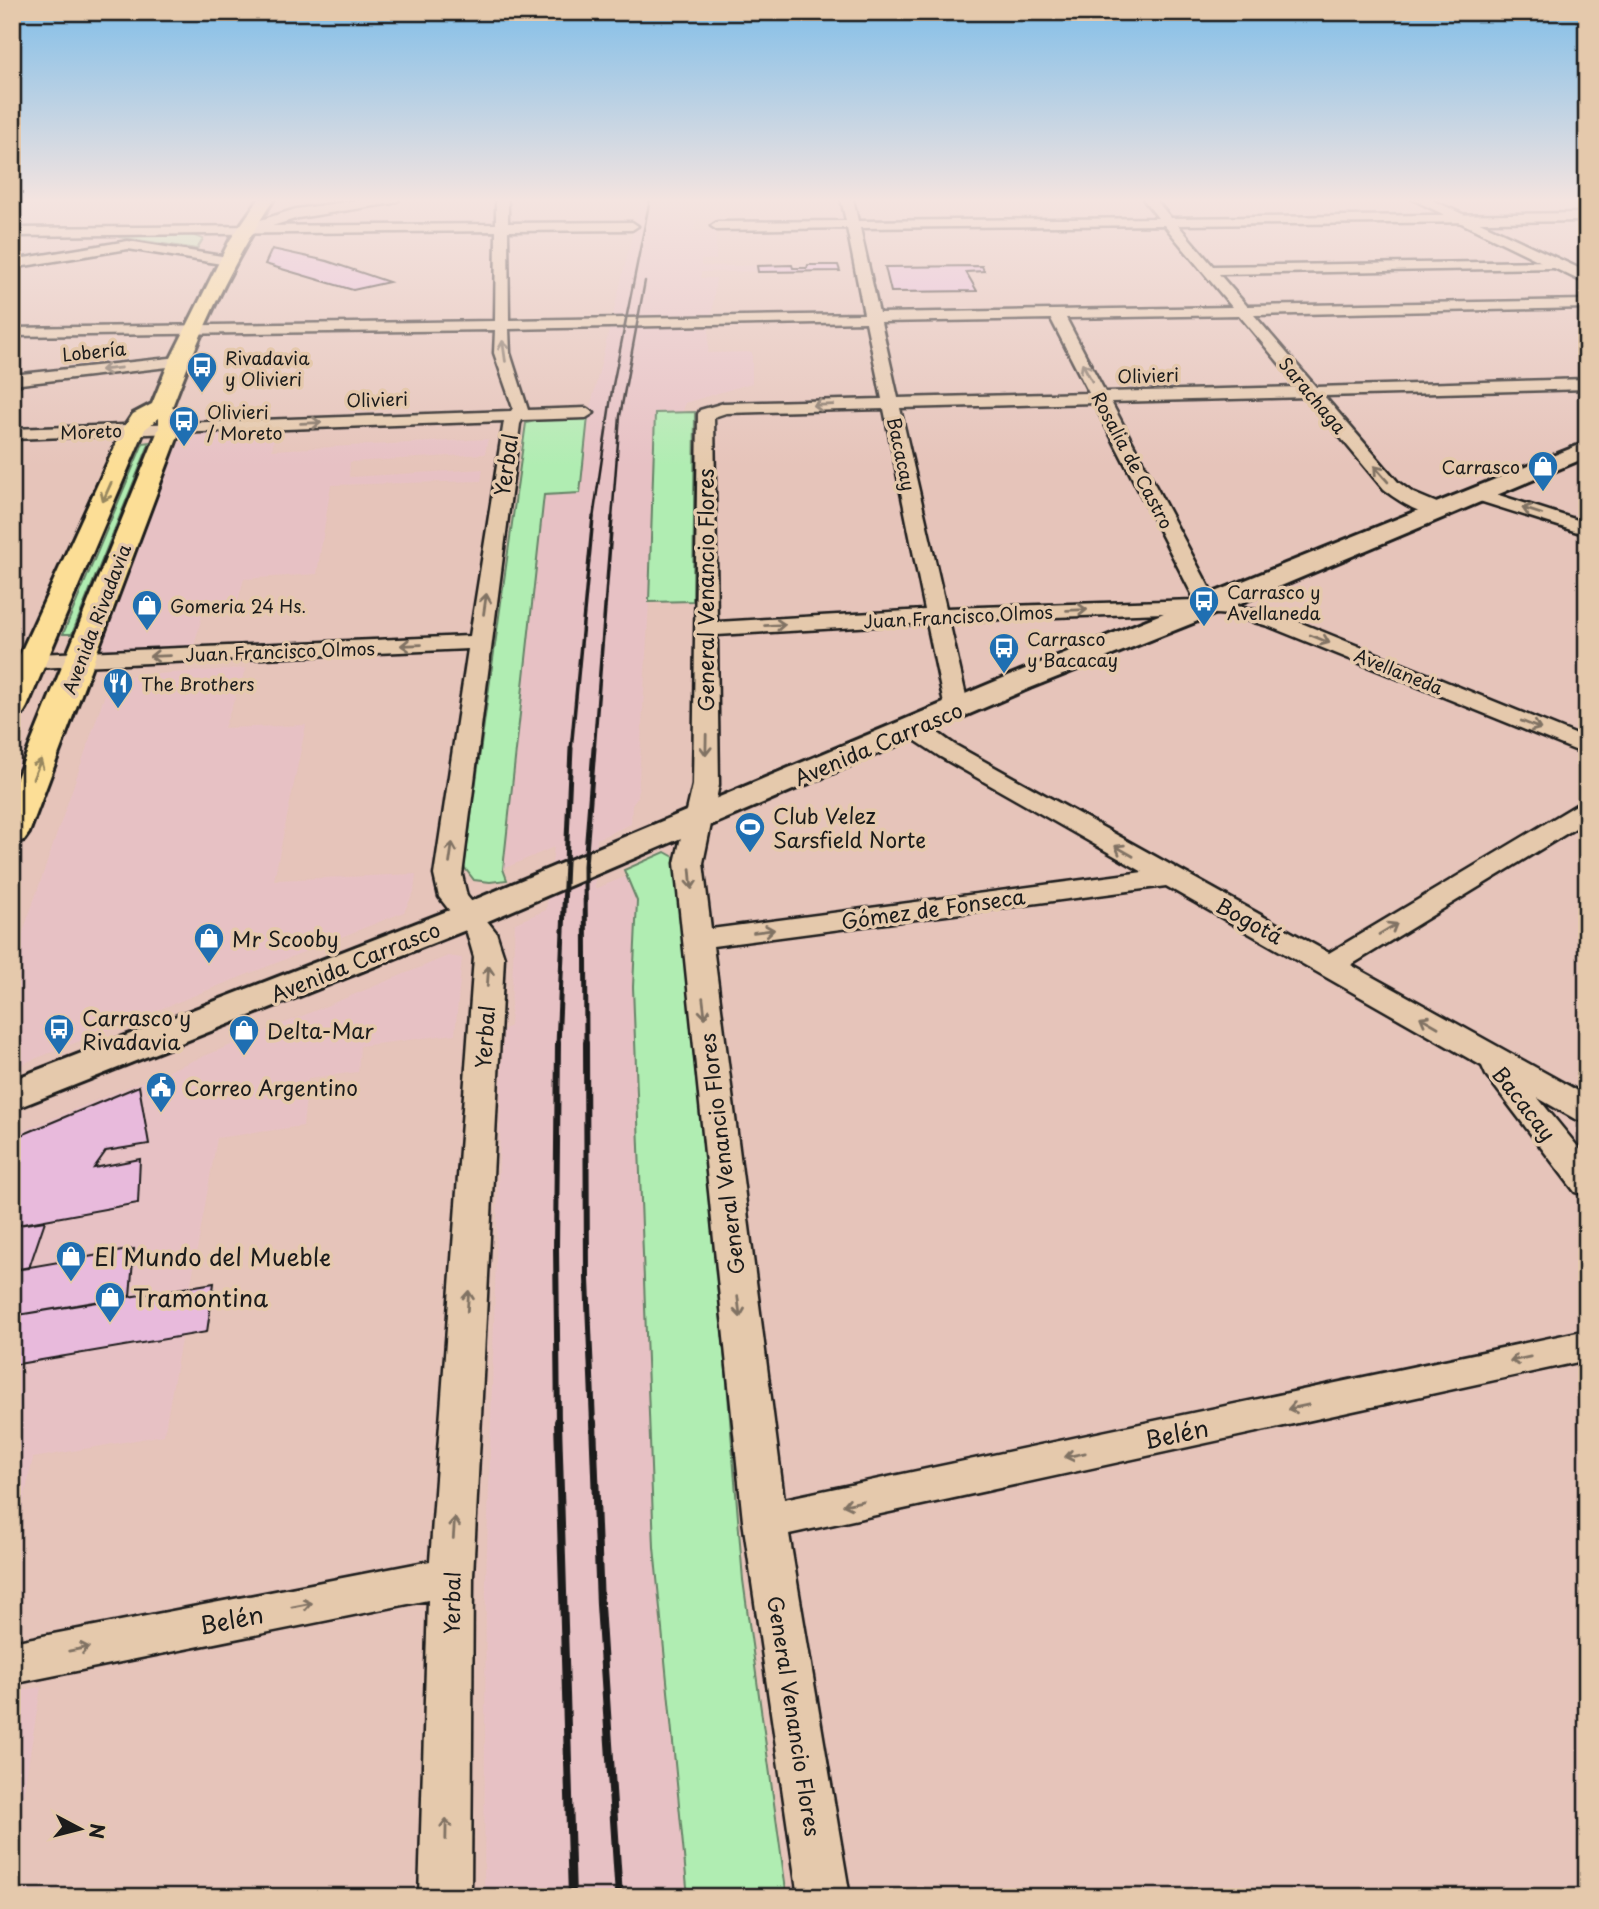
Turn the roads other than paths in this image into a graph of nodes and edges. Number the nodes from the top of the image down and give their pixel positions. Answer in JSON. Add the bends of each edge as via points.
{"nodes":[{"id":1,"x":215,"y":288,"type":"edge"},
{"id":2,"x":502,"y":288,"type":"edge"},
{"id":3,"x":867,"y":288,"type":"edge"},
{"id":4,"x":1225,"y":288,"type":"edge"},
{"id":5,"x":1587,"y":304,"type":"edge"},
{"id":6,"x":1243,"y":311,"type":"junction"},
{"id":7,"x":1056,"y":314,"type":"junction"},
{"id":8,"x":874,"y":318,"type":"junction"},
{"id":9,"x":502,"y":324,"type":"junction"},
{"id":10,"x":194,"y":331,"type":"junction"},
{"id":11,"x":12,"y":332,"type":"edge"},
{"id":12,"x":179,"y":362,"type":"junction"},
{"id":13,"x":12,"y":380,"type":"edge"},
{"id":14,"x":1587,"y":384,"type":"edge"},
{"id":15,"x":1311,"y":391,"type":"junction"},
{"id":16,"x":1100,"y":397,"type":"junction"},
{"id":17,"x":891,"y":403,"type":"junction"},
{"id":18,"x":712,"y":411,"type":"joint"},
{"id":19,"x":586,"y":413,"type":"dead end"},
{"id":20,"x":516,"y":415,"type":"junction"},
{"id":21,"x":165,"y":418,"type":"junction"},
{"id":22,"x":134,"y":429,"type":"junction"},
{"id":23,"x":12,"y":434,"type":"edge"},
{"id":24,"x":1587,"y":449,"type":"edge"},
{"id":25,"x":1477,"y":494,"type":"junction"},
{"id":26,"x":1437,"y":510,"type":"junction"},
{"id":27,"x":1587,"y":529,"type":"edge"},
{"id":28,"x":1209,"y":606,"type":"junction"},
{"id":29,"x":935,"y":616,"type":"junction"},
{"id":30,"x":707,"y":629,"type":"junction"},
{"id":31,"x":480,"y":642,"type":"junction"},
{"id":32,"x":80,"y":659,"type":"junction"},
{"id":33,"x":22,"y":662,"type":"edge"},
{"id":34,"x":12,"y":708,"type":"edge"},
{"id":35,"x":957,"y":709,"type":"junction"},
{"id":36,"x":914,"y":728,"type":"junction"},
{"id":37,"x":1587,"y":748,"type":"edge"},
{"id":38,"x":1587,"y":810,"type":"edge"},
{"id":39,"x":700,"y":818,"type":"junction"},
{"id":40,"x":12,"y":833,"type":"edge"},
{"id":41,"x":1170,"y":877,"type":"junction"},
{"id":42,"x":468,"y":916,"type":"junction"},
{"id":43,"x":696,"y":940,"type":"junction"},
{"id":44,"x":1329,"y":965,"type":"junction"},
{"id":45,"x":1488,"y":1057,"type":"junction"},
{"id":46,"x":12,"y":1096,"type":"edge"},
{"id":47,"x":1587,"y":1111,"type":"edge"},
{"id":48,"x":1587,"y":1183,"type":"edge"},
{"id":49,"x":1587,"y":1345,"type":"edge"},
{"id":50,"x":765,"y":1521,"type":"junction"},
{"id":51,"x":451,"y":1576,"type":"junction"},
{"id":52,"x":12,"y":1663,"type":"edge"},
{"id":53,"x":444,"y":1897,"type":"edge"},
{"id":54,"x":824,"y":1897,"type":"edge"}],
"edges":[{"from":1,"to":10,"type":"main road","name":"Avenida Rivadavia"},
{"from":2,"to":9,"type":"street","name":"Yerbal"},
{"from":3,"to":8,"type":"street","name":"Bacacay"},
{"from":4,"to":6,"type":"street","name":"Sarachaga"},
{"from":5,"to":6,"type":"street"},
{"from":6,"to":7,"type":"street"},
{"from":6,"to":15,"type":"street","name":"Sarachaga"},
{"from":7,"to":8,"type":"street"},
{"from":16,"to":7,"type":"street","name":"Rosalia de Castro","one_way":true},
{"from":8,"to":9,"type":"street"},
{"from":8,"to":17,"type":"street","name":"Bacacay"},
{"from":9,"to":10,"type":"street"},
{"from":20,"to":9,"type":"street","name":"Yerbal","one_way":true,"via":[[521,408],[502,353]]},
{"from":10,"to":11,"type":"street"},
{"from":10,"to":12,"type":"main road","name":"Avenida Rivadavia"},
{"from":12,"to":13,"type":"street","name":"Lobería","one_way":true},
{"from":12,"to":21,"type":"main road","name":"Avenida Rivadavia"},
{"from":14,"to":15,"type":"street","name":"Olivieri"},
{"from":15,"to":16,"type":"street","name":"Olivieri"},
{"from":26,"to":15,"type":"street","name":"Sarachaga","one_way":true,"via":[[1391,486]]},
{"from":16,"to":17,"type":"street","name":"Olivieri"},
{"from":16,"to":28,"type":"street","name":"Rosalia de Castro"},
{"from":17,"to":18,"type":"street","name":"Olivieri","one_way":true},
{"from":17,"to":29,"type":"street","name":"Bacacay"},
{"from":18,"to":30,"type":"street","name":"General Venancio Flores","via":[[704,422]]},
{"from":19,"to":20,"type":"street","name":"Olivieri"},
{"from":21,"to":20,"type":"street","name":"Olivieri","one_way":true},
{"from":31,"to":20,"type":"street","name":"Yerbal","one_way":true,"via":[[511,424]]},
{"from":21,"to":22,"type":"main road","name":"Avenida Rivadavia","via":[[141,419]]},
{"from":21,"to":32,"type":"main road","name":"Avenida Rivadavia"},
{"from":22,"to":23,"type":"street","name":"Moreto"},
{"from":22,"to":33,"type":"main road","name":"Avenida Rivadavia","one_way":true},
{"from":24,"to":25,"type":"main road","name":"Avenida Carrasco"},
{"from":25,"to":26,"type":"main road","name":"Avenida Carrasco"},
{"from":27,"to":25,"type":"street","one_way":true},
{"from":26,"to":28,"type":"main road","name":"Avenida Carrasco"},
{"from":29,"to":28,"type":"street","name":"Juan Francisco Olmos","one_way":true},
{"from":28,"to":35,"type":"main road","name":"Avenida Carrasco"},
{"from":28,"to":37,"type":"street","name":"Avellaneda","one_way":true,"via":[[1276,621]]},
{"from":30,"to":29,"type":"street","name":"Juan Francisco Olmos","one_way":true},
{"from":29,"to":35,"type":"street","name":"Bacacay"},
{"from":30,"to":39,"type":"street","name":"General Venancio Flores","one_way":true,"via":[[706,785]]},
{"from":31,"to":32,"type":"street","name":"Juan Francisco Olmos","one_way":true},
{"from":42,"to":31,"type":"street","name":"Yerbal","one_way":true,"via":[[453,897],[448,875]]},
{"from":32,"to":33,"type":"street","name":"Juan Francisco Olmos"},
{"from":40,"to":32,"type":"main road","name":"Avenida Rivadavia","one_way":true},
{"from":33,"to":34,"type":"main road","name":"Avenida Rivadavia"},
{"from":35,"to":36,"type":"main road","name":"Avenida Carrasco"},
{"from":36,"to":39,"type":"main road","name":"Avenida Carrasco"},
{"from":41,"to":36,"type":"street","name":"Bogotá","one_way":true},
{"from":44,"to":38,"type":"street","one_way":true},
{"from":39,"to":42,"type":"main road","name":"Avenida Carrasco"},
{"from":39,"to":43,"type":"street","name":"General Venancio Flores","one_way":true,"via":[[690,863]]},
{"from":43,"to":41,"type":"street","name":"Gómez de Fonseca","one_way":true},
{"from":41,"to":44,"type":"street","name":"Bogotá"},
{"from":42,"to":46,"type":"main road","name":"Avenida Carrasco"},
{"from":51,"to":42,"type":"street","name":"Yerbal","one_way":true,"via":[[489,957],[481,932]]},
{"from":43,"to":50,"type":"street","name":"General Venancio Flores","one_way":true},
{"from":45,"to":44,"type":"street","name":"Bogotá","one_way":true},
{"from":45,"to":47,"type":"street","name":"Bogotá"},
{"from":45,"to":48,"type":"street","name":"Bacacay"},
{"from":49,"to":50,"type":"street","name":"Belén","one_way":true},
{"from":50,"to":54,"type":"street","name":"General Venancio Flores"},
{"from":52,"to":51,"type":"street","name":"Belén","one_way":true},
{"from":53,"to":51,"type":"street","name":"Yerbal","one_way":true}]}
